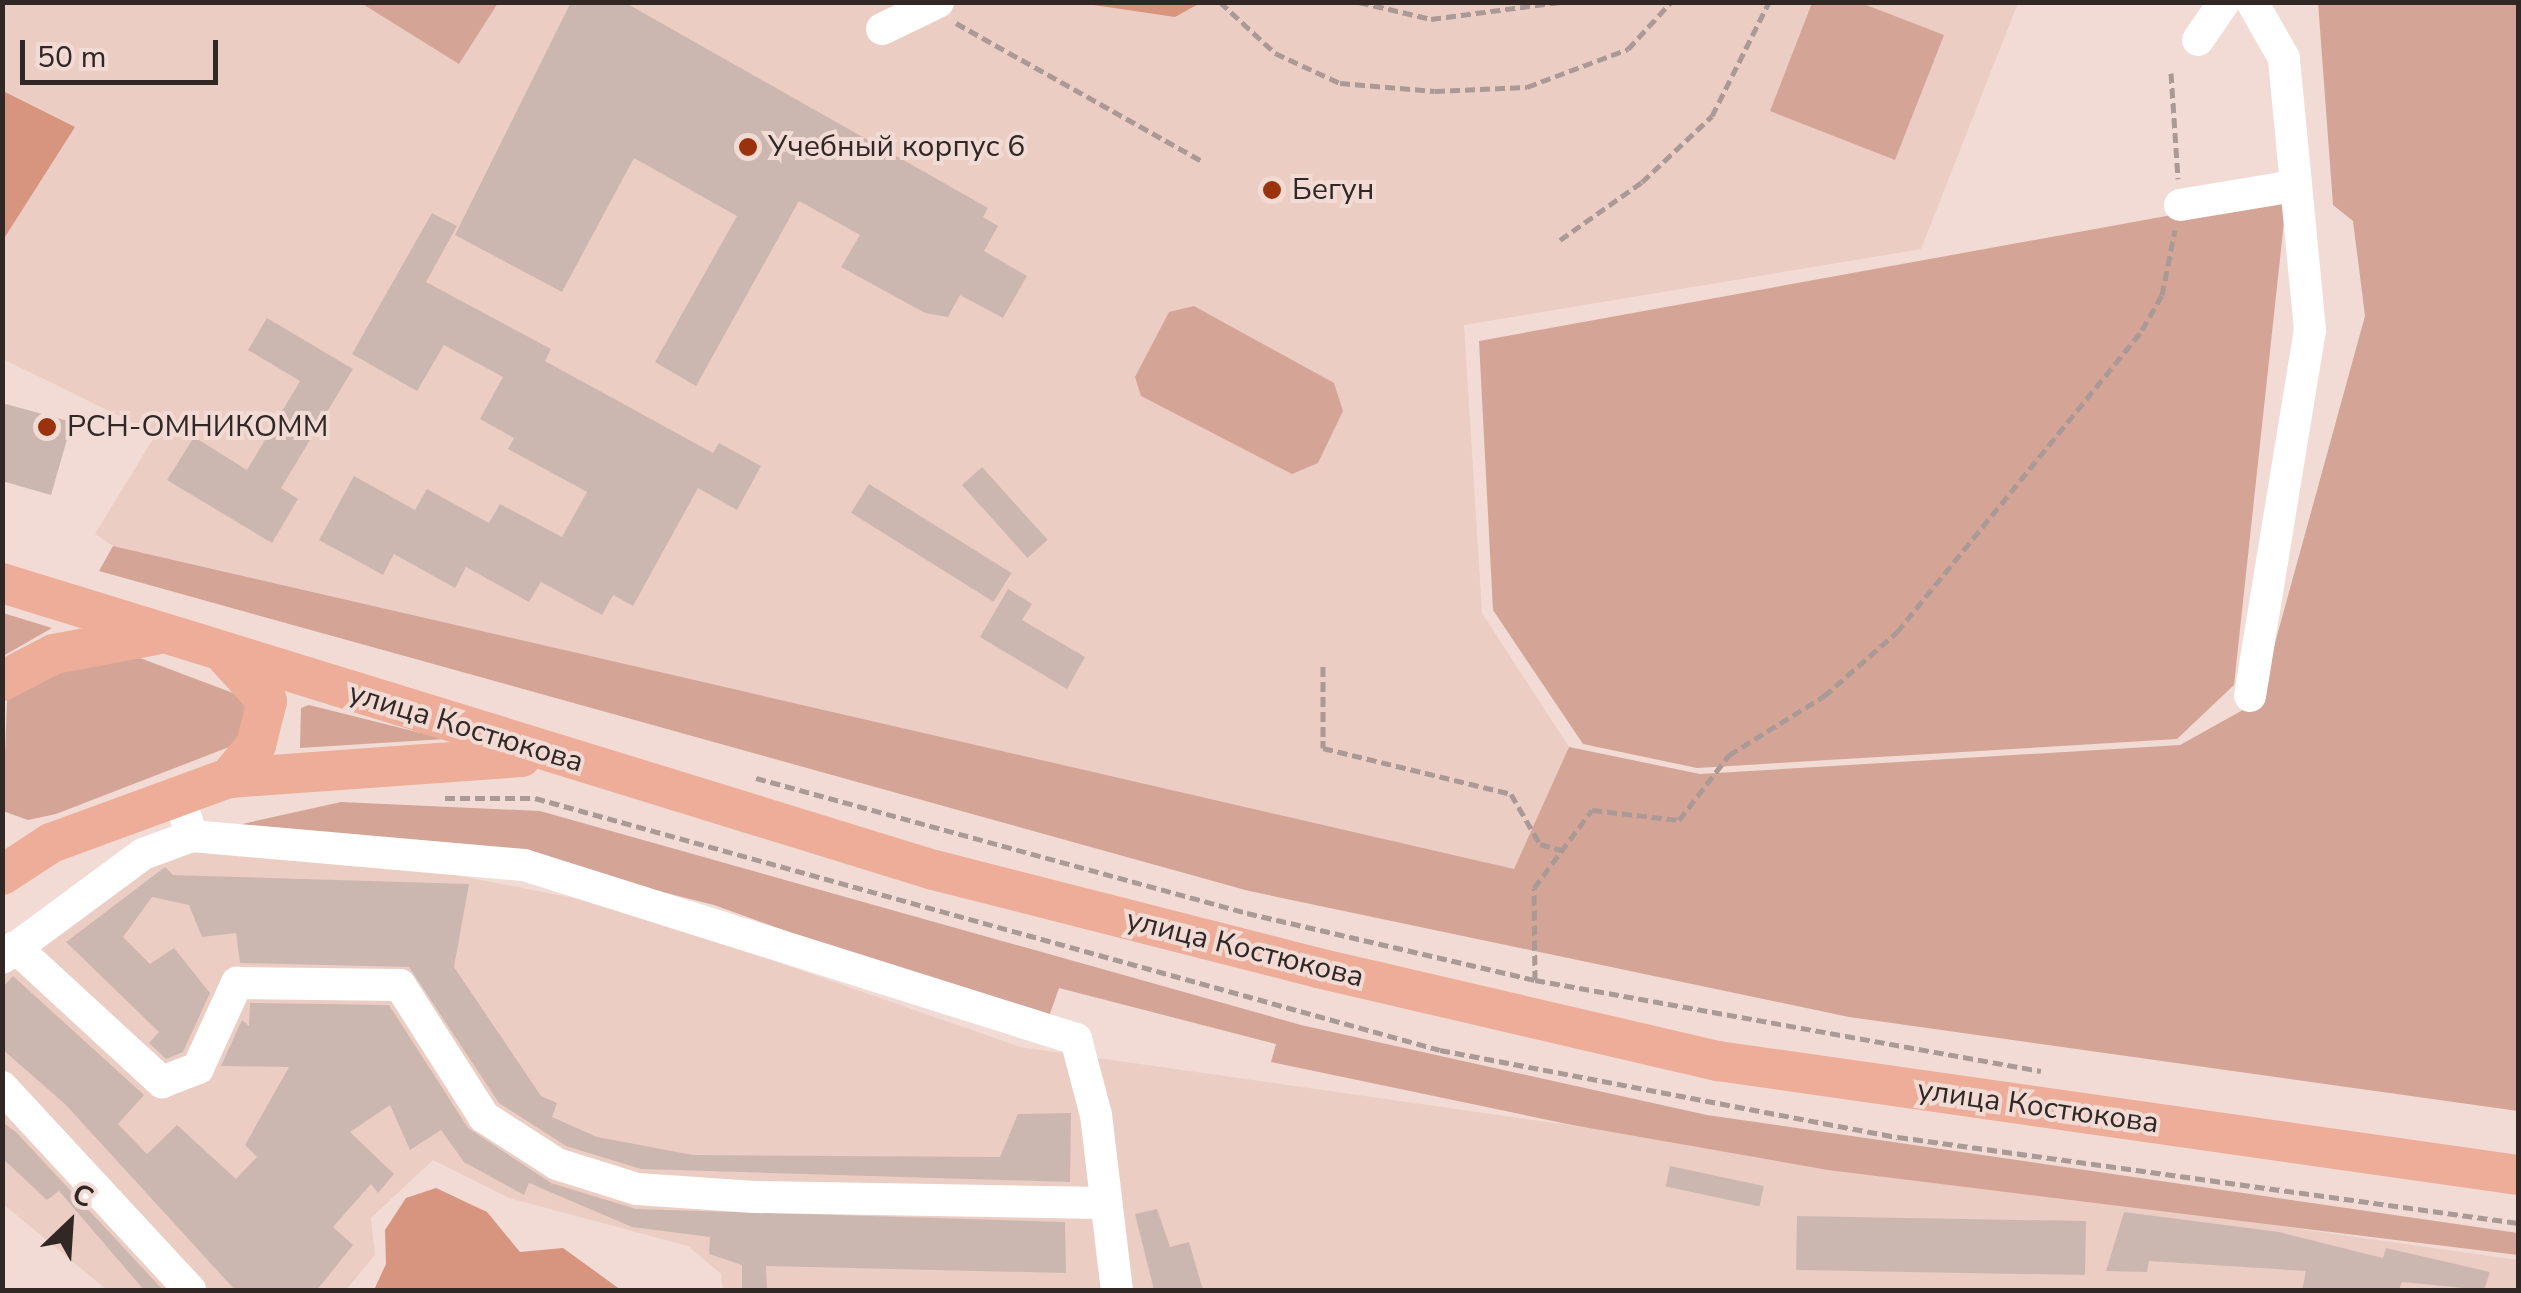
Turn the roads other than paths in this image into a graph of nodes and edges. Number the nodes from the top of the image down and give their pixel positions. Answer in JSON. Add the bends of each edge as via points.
{"nodes":[{"id":1,"x":2224,"y":2,"type":"edge"},
{"id":2,"x":2252,"y":2,"type":"edge"},
{"id":3,"x":935,"y":6,"type":"edge"},
{"id":4,"x":882,"y":29,"type":"dead end"},
{"id":5,"x":2198,"y":40,"type":"dead end"},
{"id":6,"x":2293,"y":186,"type":"junction"},
{"id":7,"x":2180,"y":205,"type":"road end"},
{"id":8,"x":2,"y":583,"type":"edge"},
{"id":9,"x":164,"y":634,"type":"junction"},
{"id":10,"x":220,"y":652,"type":"junction"},
{"id":11,"x":2,"y":680,"type":"edge"},
{"id":12,"x":2250,"y":696,"type":"dead end"},
{"id":13,"x":560,"y":757,"type":"junction"},
{"id":14,"x":230,"y":778,"type":"junction"},
{"id":15,"x":178,"y":794,"type":"junction"},
{"id":16,"x":192,"y":836,"type":"junction"},
{"id":17,"x":51,"y":843,"type":"junction"},
{"id":18,"x":2,"y":845,"type":"edge"},
{"id":19,"x":2,"y":875,"type":"edge"},
{"id":20,"x":9,"y":953,"type":"edge"},
{"id":21,"x":2,"y":1086,"type":"edge"},
{"id":22,"x":2518,"y":1175,"type":"edge"},
{"id":23,"x":1101,"y":1202,"type":"junction"},
{"id":24,"x":190,"y":1290,"type":"edge"},
{"id":25,"x":1118,"y":1290,"type":"edge"}],
"edges":[{"from":1,"to":5,"type":"street"},
{"from":2,"to":6,"type":"street","via":[[2284,58]]},
{"from":3,"to":4,"type":"street"},
{"from":6,"to":7,"type":"street"},
{"from":6,"to":12,"type":"street","via":[[2310,330]]},
{"from":8,"to":9,"type":"main road","name":"улица Костюкова"},
{"from":9,"to":10,"type":"main road","name":"улица Костюкова"},
{"from":9,"to":11,"type":"main road","via":[[54,654]]},
{"from":10,"to":13,"type":"main road","name":"улица Костюкова"},
{"from":10,"to":14,"type":"main road","via":[[254,677],[267,700],[256,744]]},
{"from":13,"to":14,"type":"main road","via":[[431,757]]},
{"from":13,"to":22,"type":"main road","name":"улица Костюкова","via":[[934,870],[1718,1061]]},
{"from":14,"to":15,"type":"main road"},
{"from":15,"to":16,"type":"street"},
{"from":15,"to":17,"type":"main road"},
{"from":16,"to":20,"type":"street","via":[[142,854]]},
{"from":16,"to":23,"type":"street","via":[[524,865],[1076,1039],[1096,1115]]},
{"from":17,"to":18,"type":"main road"},
{"from":17,"to":19,"type":"main road"},
{"from":20,"to":23,"type":"street","via":[[162,1082],[198,1068],[237,983],[400,984],[484,1117],[589,1174],[637,1189]]},
{"from":21,"to":24,"type":"street"},
{"from":23,"to":25,"type":"street"}]}
